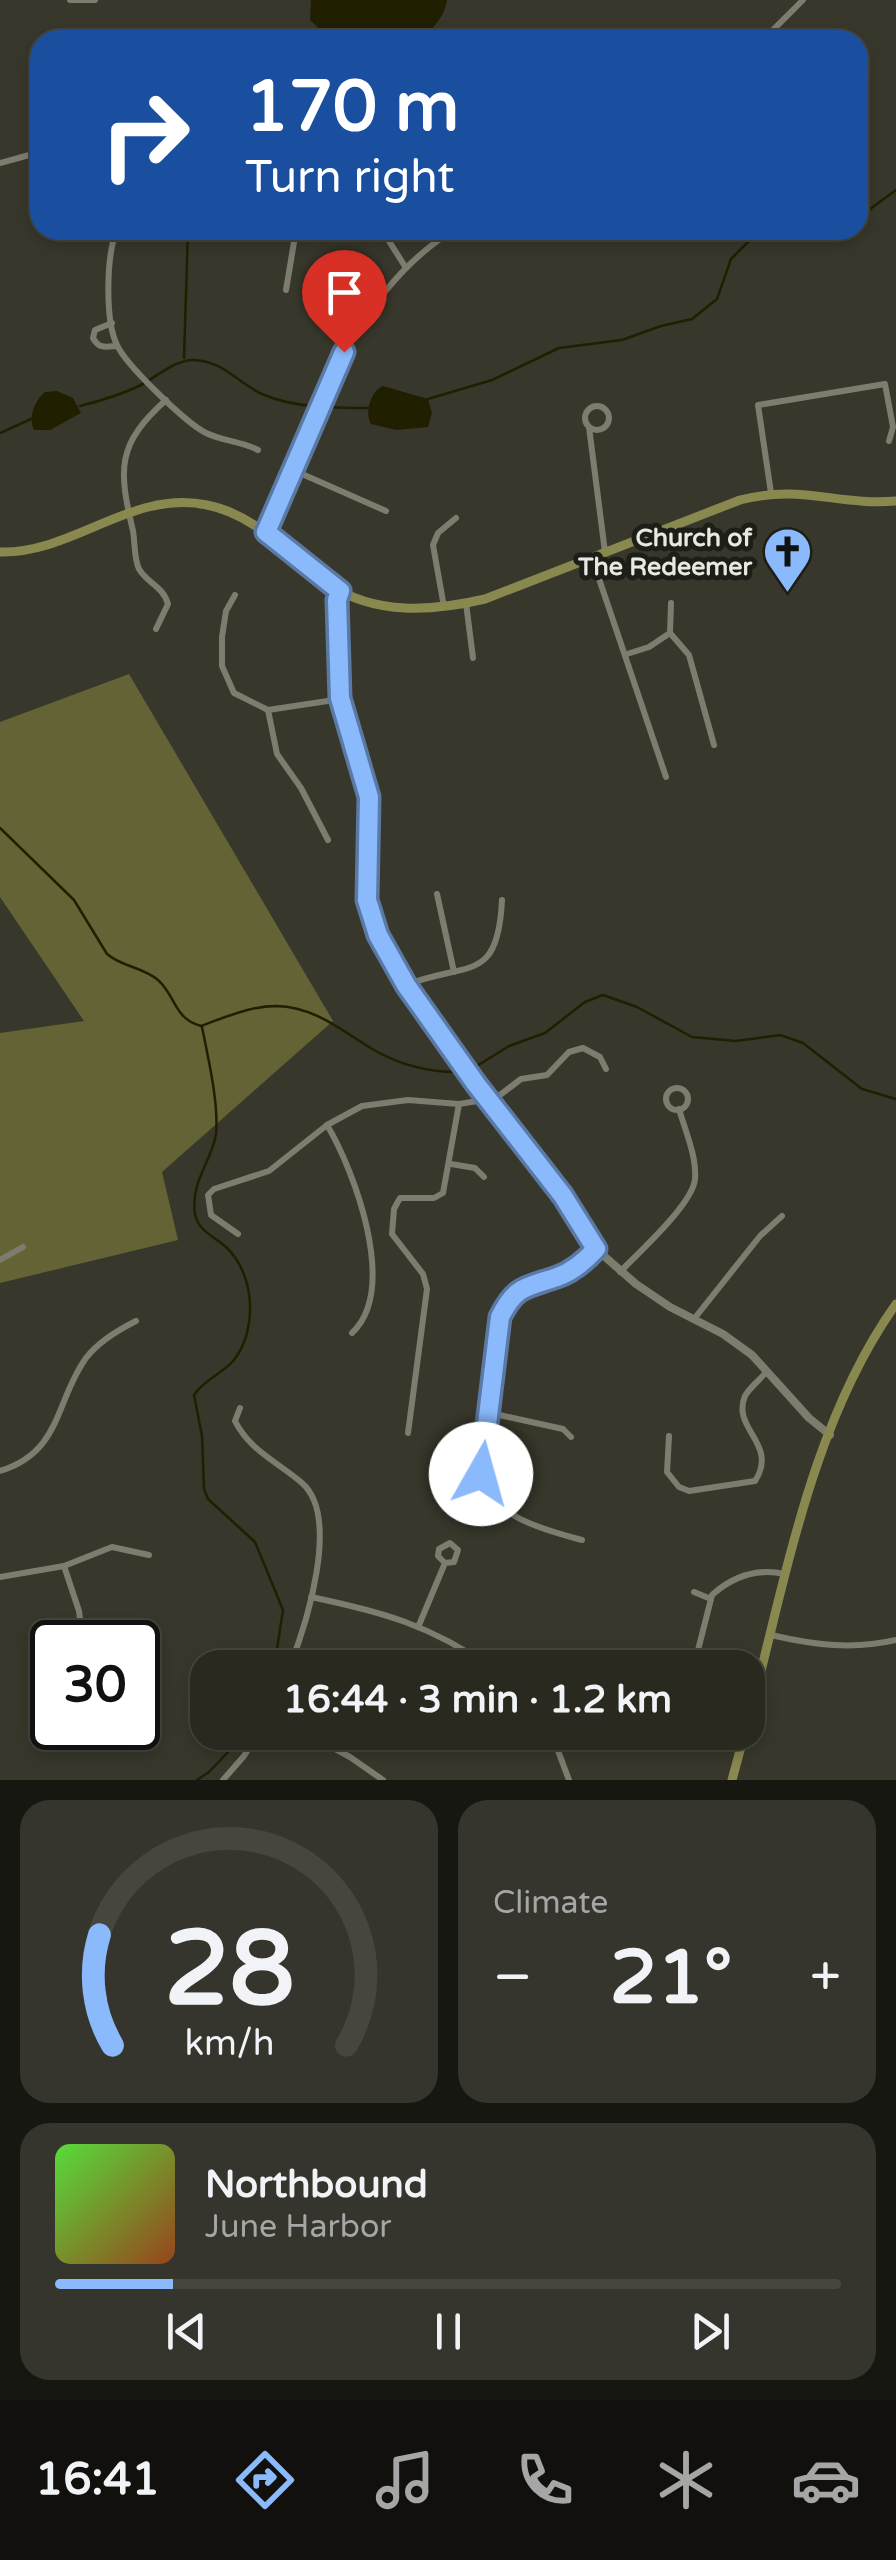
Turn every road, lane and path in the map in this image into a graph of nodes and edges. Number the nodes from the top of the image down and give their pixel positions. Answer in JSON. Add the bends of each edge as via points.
{"nodes":[{"id":1,"x":70,"y":0,"type":"edge"},
{"id":2,"x":96,"y":0,"type":"edge"},
{"id":3,"x":803,"y":0,"type":"edge"},
{"id":4,"x":773,"y":30,"type":"edge"},
{"id":5,"x":30,"y":155,"type":"edge"},
{"id":6,"x":0,"y":163,"type":"edge"},
{"id":7,"x":114,"y":240,"type":"edge"},
{"id":8,"x":294,"y":240,"type":"edge"},
{"id":9,"x":388,"y":240,"type":"edge"},
{"id":10,"x":441,"y":240,"type":"edge"},
{"id":11,"x":406,"y":268,"type":"junction"},
{"id":12,"x":286,"y":290,"type":"dead end"},
{"id":13,"x":112,"y":323,"type":"junction"},
{"id":14,"x":117,"y":346,"type":"junction"},
{"id":15,"x":166,"y":400,"type":"junction"},
{"id":16,"x":590,"y":427,"type":"dead end"},
{"id":17,"x":889,"y":441,"type":"dead end"},
{"id":18,"x":258,"y":450,"type":"dead end"},
{"id":19,"x":293,"y":470,"type":"junction"},
{"id":20,"x":771,"y":493,"type":"junction"},
{"id":21,"x":896,"y":501,"type":"edge"},
{"id":22,"x":386,"y":511,"type":"dead end"},
{"id":23,"x":128,"y":512,"type":"junction"},
{"id":24,"x":456,"y":518,"type":"dead end"},
{"id":25,"x":266,"y":532,"type":"junction"},
{"id":26,"x":0,"y":552,"type":"edge"},
{"id":27,"x":605,"y":552,"type":"junction"},
{"id":28,"x":591,"y":557,"type":"junction"},
{"id":29,"x":340,"y":591,"type":"junction"},
{"id":30,"x":235,"y":596,"type":"dead end"},
{"id":31,"x":671,"y":603,"type":"dead end"},
{"id":32,"x":466,"y":604,"type":"junction"},
{"id":33,"x":445,"y":608,"type":"junction"},
{"id":34,"x":156,"y":629,"type":"dead end"},
{"id":35,"x":670,"y":633,"type":"junction"},
{"id":36,"x":626,"y":654,"type":"junction"},
{"id":37,"x":474,"y":658,"type":"dead end"},
{"id":38,"x":340,"y":698,"type":"junction"},
{"id":39,"x":268,"y":710,"type":"junction"},
{"id":40,"x":714,"y":745,"type":"dead end"},
{"id":41,"x":666,"y":776,"type":"dead end"},
{"id":42,"x":328,"y":840,"type":"dead end"},
{"id":43,"x":437,"y":894,"type":"dead end"},
{"id":44,"x":502,"y":900,"type":"dead end"},
{"id":45,"x":454,"y":972,"type":"junction"},
{"id":46,"x":406,"y":985,"type":"junction"},
{"id":47,"x":606,"y":1069,"type":"dead end"},
{"id":48,"x":489,"y":1100,"type":"junction"},
{"id":49,"x":459,"y":1104,"type":"junction"},
{"id":50,"x":679,"y":1109,"type":"dead end"},
{"id":51,"x":327,"y":1124,"type":"junction"},
{"id":52,"x":451,"y":1164,"type":"junction"},
{"id":53,"x":484,"y":1177,"type":"dead end"},
{"id":54,"x":782,"y":1216,"type":"dead end"},
{"id":55,"x":238,"y":1234,"type":"dead end"},
{"id":56,"x":23,"y":1247,"type":"dead end"},
{"id":57,"x":596,"y":1249,"type":"junction"},
{"id":58,"x":0,"y":1260,"type":"edge"},
{"id":59,"x":620,"y":1272,"type":"junction"},
{"id":60,"x":896,"y":1304,"type":"edge"},
{"id":61,"x":694,"y":1319,"type":"junction"},
{"id":62,"x":136,"y":1321,"type":"dead end"},
{"id":63,"x":352,"y":1333,"type":"dead end"},
{"id":64,"x":767,"y":1371,"type":"junction"},
{"id":65,"x":240,"y":1408,"type":"dead end"},
{"id":66,"x":490,"y":1413,"type":"junction"},
{"id":67,"x":408,"y":1433,"type":"dead end"},
{"id":68,"x":669,"y":1436,"type":"dead end"},
{"id":69,"x":830,"y":1436,"type":"junction"},
{"id":70,"x":571,"y":1437,"type":"dead end"},
{"id":71,"x":0,"y":1471,"type":"edge"},
{"id":72,"x":582,"y":1540,"type":"dead end"},
{"id":73,"x":148,"y":1555,"type":"dead end"},
{"id":74,"x":444,"y":1563,"type":"dead end"},
{"id":75,"x":64,"y":1566,"type":"junction"},
{"id":76,"x":785,"y":1574,"type":"junction"},
{"id":77,"x":0,"y":1577,"type":"edge"},
{"id":78,"x":694,"y":1592,"type":"dead end"},
{"id":79,"x":311,"y":1597,"type":"junction"},
{"id":80,"x":711,"y":1599,"type":"junction"},
{"id":81,"x":80,"y":1620,"type":"edge"},
{"id":82,"x":419,"y":1625,"type":"junction"},
{"id":83,"x":771,"y":1635,"type":"junction"},
{"id":84,"x":896,"y":1640,"type":"edge"},
{"id":85,"x":295,"y":1650,"type":"edge"},
{"id":86,"x":467,"y":1650,"type":"edge"},
{"id":87,"x":698,"y":1650,"type":"edge"},
{"id":88,"x":765,"y":1658,"type":"edge"},
{"id":89,"x":248,"y":1750,"type":"edge"},
{"id":90,"x":333,"y":1750,"type":"edge"},
{"id":91,"x":558,"y":1750,"type":"edge"},
{"id":92,"x":740,"y":1750,"type":"edge"},
{"id":93,"x":377,"y":1778,"type":"edge"},
{"id":94,"x":223,"y":1780,"type":"edge"},
{"id":95,"x":569,"y":1780,"type":"edge"},
{"id":96,"x":732,"y":1780,"type":"edge"}],
"edges":[{"from":1,"to":2,"type":"street"},
{"from":3,"to":4,"type":"street"},
{"from":5,"to":6,"type":"street"},
{"from":7,"to":13,"type":"street","via":[[107,264]]},
{"from":8,"to":12,"type":"street"},
{"from":9,"to":11,"type":"street"},
{"from":10,"to":11,"type":"street"},
{"from":11,"to":19,"type":"street","via":[[355,333]]},
{"from":13,"to":14,"type":"street"},
{"from":13,"to":14,"type":"street","via":[[92,338],[104,348]]},
{"from":14,"to":15,"type":"street"},
{"from":15,"to":18,"type":"street","via":[[208,434]]},
{"from":15,"to":23,"type":"street","via":[[135,430],[125,457]]},
{"from":16,"to":27,"type":"street"},
{"from":17,"to":20,"type":"street","via":[[885,384],[758,405]]},
{"from":19,"to":22,"type":"street"},
{"from":19,"to":25,"type":"street"},
{"from":20,"to":21,"type":"main road"},
{"from":20,"to":27,"type":"main road"},
{"from":23,"to":25,"type":"main road","via":[[189,502],[229,512]]},
{"from":23,"to":26,"type":"main road","via":[[45,546]]},
{"from":23,"to":34,"type":"street","via":[[139,569],[168,604]]},
{"from":24,"to":33,"type":"street","via":[[433,545]]},
{"from":25,"to":29,"type":"main road"},
{"from":27,"to":28,"type":"main road"},
{"from":28,"to":32,"type":"main road"},
{"from":28,"to":36,"type":"street"},
{"from":29,"to":33,"type":"main road","via":[[386,606]]},
{"from":29,"to":38,"type":"street"},
{"from":30,"to":39,"type":"street","via":[[226,611],[222,666],[234,693]]},
{"from":31,"to":35,"type":"street"},
{"from":32,"to":33,"type":"main road"},
{"from":32,"to":37,"type":"street"},
{"from":35,"to":36,"type":"street"},
{"from":35,"to":40,"type":"street","via":[[689,655]]},
{"from":36,"to":41,"type":"street"},
{"from":38,"to":39,"type":"street"},
{"from":38,"to":46,"type":"street","via":[[369,797],[367,900]]},
{"from":39,"to":42,"type":"street","via":[[277,754]]},
{"from":43,"to":45,"type":"street"},
{"from":44,"to":45,"type":"street","via":[[496,946],[480,964]]},
{"from":45,"to":46,"type":"street"},
{"from":46,"to":48,"type":"street"},
{"from":47,"to":48,"type":"street","via":[[592,1050],[576,1049],[547,1074],[521,1080]]},
{"from":48,"to":49,"type":"street"},
{"from":48,"to":57,"type":"street"},
{"from":49,"to":51,"type":"street","via":[[381,1103]]},
{"from":49,"to":52,"type":"street"},
{"from":50,"to":59,"type":"street","via":[[694,1187]]},
{"from":51,"to":55,"type":"street","via":[[270,1171],[208,1195],[210,1216]]},
{"from":51,"to":63,"type":"street","via":[[356,1183],[369,1229],[369,1296],[365,1317]]},
{"from":52,"to":53,"type":"street","via":[[476,1168]]},
{"from":52,"to":67,"type":"street","via":[[439,1197],[400,1198],[394,1209],[392,1234],[426,1281]]},
{"from":54,"to":61,"type":"street"},
{"from":56,"to":58,"type":"street"},
{"from":57,"to":59,"type":"street"},
{"from":57,"to":66,"type":"street","via":[[572,1270],[525,1286],[508,1300],[500,1317]]},
{"from":59,"to":61,"type":"street"},
{"from":60,"to":69,"type":"main road","via":[[860,1360]]},
{"from":61,"to":64,"type":"street"},
{"from":62,"to":71,"type":"street","via":[[86,1358],[45,1443]]},
{"from":64,"to":68,"type":"street","via":[[742,1410],[762,1455],[755,1481],[679,1487],[667,1472]]},
{"from":64,"to":69,"type":"street"},
{"from":65,"to":79,"type":"street","via":[[235,1421],[250,1444],[306,1486],[317,1504]]},
{"from":66,"to":70,"type":"street","via":[[563,1428]]},
{"from":66,"to":72,"type":"street","via":[[481,1474],[490,1498],[538,1529]]},
{"from":69,"to":76,"type":"main road"},
{"from":73,"to":75,"type":"street","via":[[112,1547]]},
{"from":74,"to":82,"type":"street"},
{"from":75,"to":77,"type":"street"},
{"from":75,"to":81,"type":"street"},
{"from":76,"to":80,"type":"street","via":[[742,1576]]},
{"from":76,"to":83,"type":"main road"},
{"from":78,"to":80,"type":"street"},
{"from":79,"to":82,"type":"street"},
{"from":79,"to":85,"type":"street"},
{"from":80,"to":87,"type":"street"},
{"from":82,"to":86,"type":"street"},
{"from":83,"to":84,"type":"street","via":[[824,1646]]},
{"from":83,"to":88,"type":"main road"},
{"from":89,"to":94,"type":"street"},
{"from":90,"to":93,"type":"street"},
{"from":91,"to":95,"type":"street"},
{"from":92,"to":96,"type":"main road"}]}
